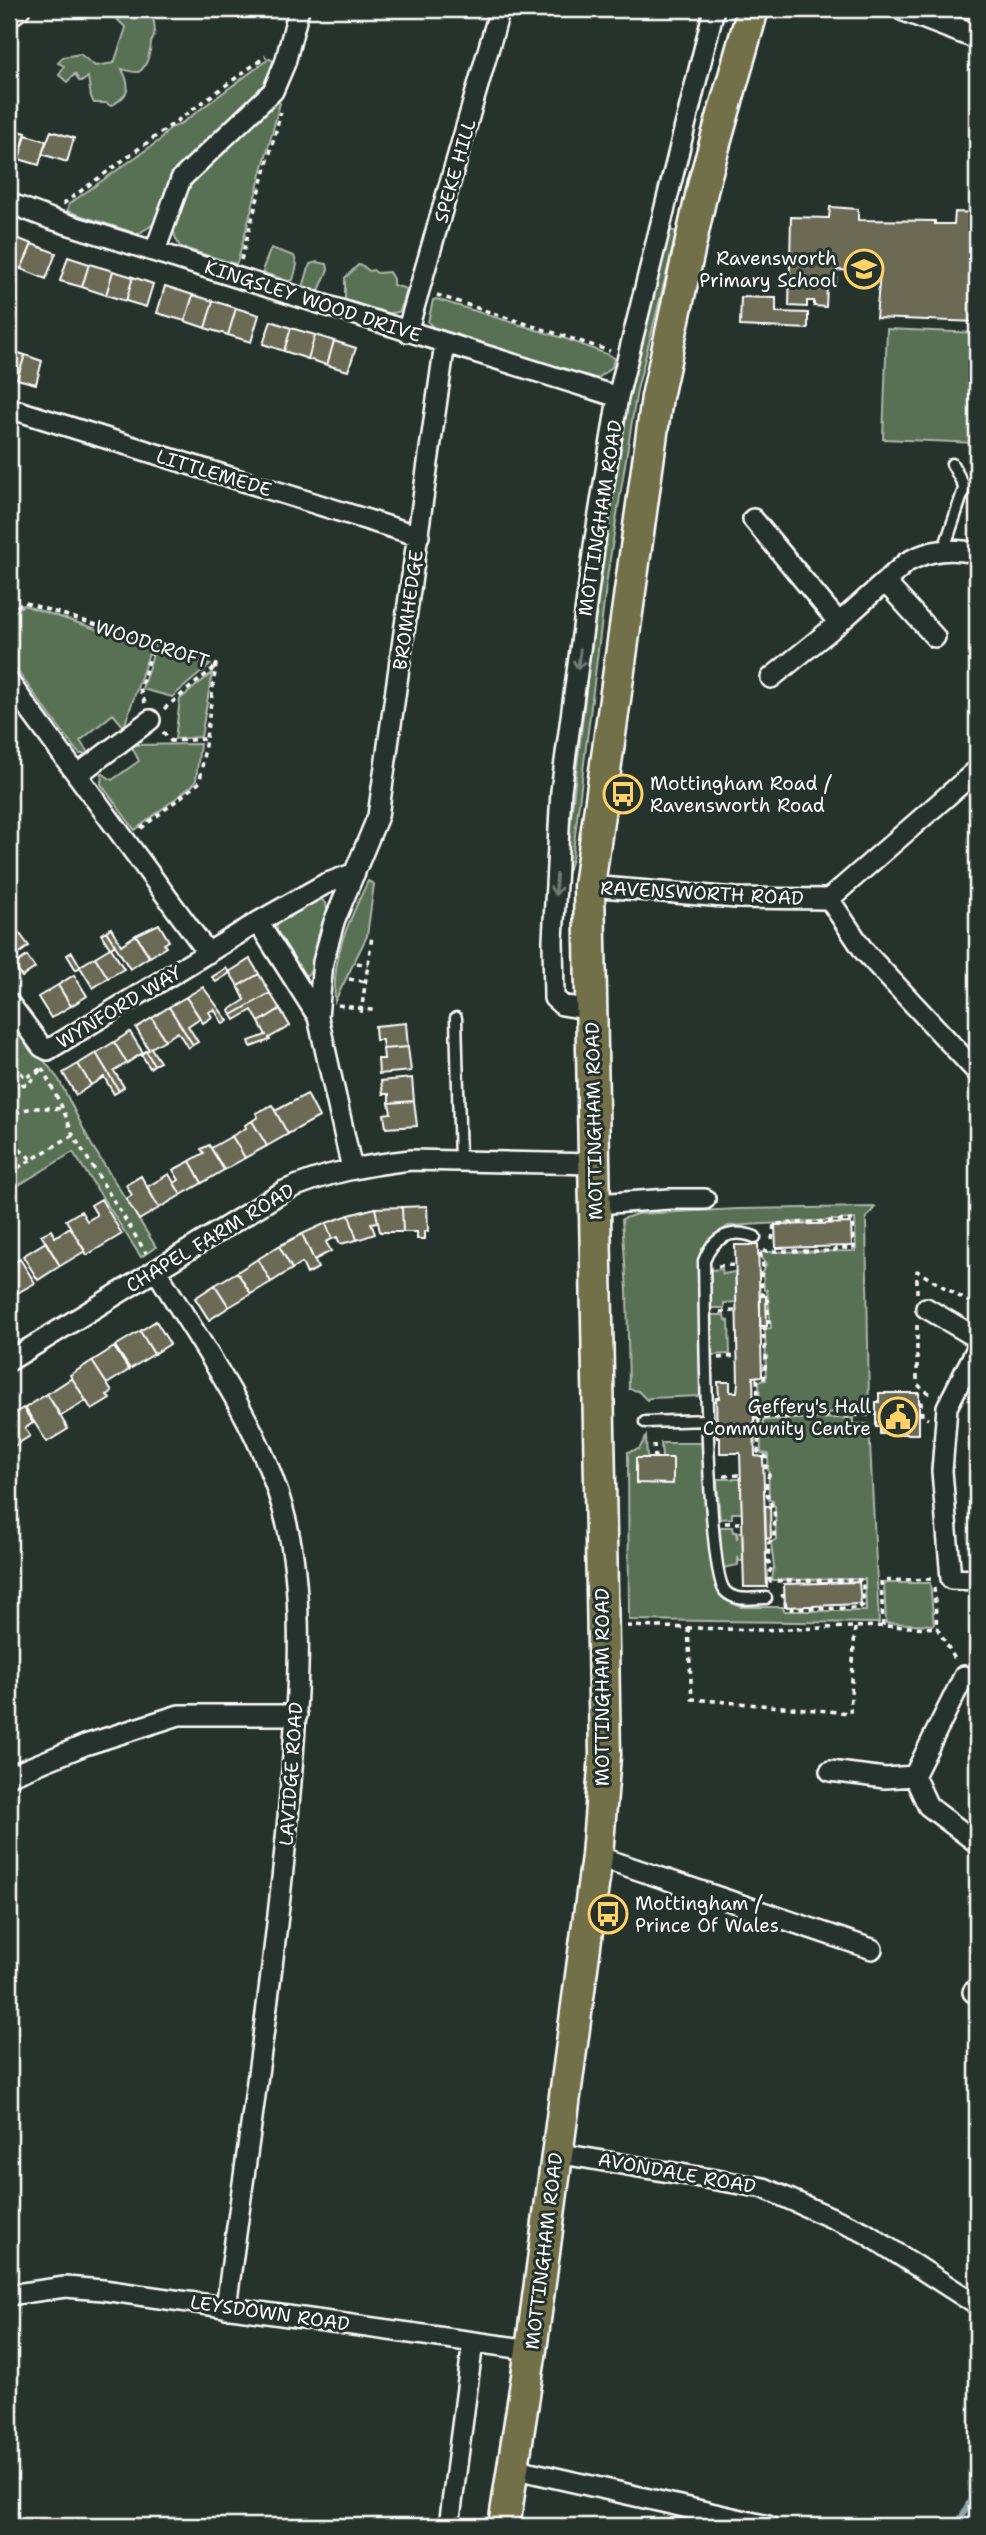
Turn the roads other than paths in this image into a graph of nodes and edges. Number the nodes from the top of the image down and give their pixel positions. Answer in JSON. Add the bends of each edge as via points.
{"nodes":[{"id":1,"x":20,"y":9,"type":"edge"},
{"id":2,"x":299,"y":9,"type":"edge"},
{"id":3,"x":500,"y":9,"type":"edge"},
{"id":4,"x":714,"y":9,"type":"edge"},
{"id":5,"x":753,"y":9,"type":"edge"},
{"id":6,"x":904,"y":9,"type":"edge"},
{"id":7,"x":9,"y":17,"type":"edge"},
{"id":8,"x":977,"y":37,"type":"edge"},
{"id":9,"x":9,"y":203,"type":"edge"},
{"id":10,"x":155,"y":251,"type":"junction"},
{"id":11,"x":407,"y":332,"type":"junction"},
{"id":12,"x":445,"y":343,"type":"junction"},
{"id":13,"x":618,"y":397,"type":"junction"},
{"id":14,"x":9,"y":408,"type":"edge"},
{"id":15,"x":952,"y":464,"type":"dead end"},
{"id":16,"x":753,"y":519,"type":"dead end"},
{"id":17,"x":419,"y":536,"type":"junction"},
{"id":18,"x":944,"y":549,"type":"junction"},
{"id":19,"x":977,"y":553,"type":"edge"},
{"id":20,"x":886,"y":583,"type":"junction"},
{"id":21,"x":839,"y":623,"type":"junction"},
{"id":22,"x":935,"y":637,"type":"dead end"},
{"id":23,"x":771,"y":678,"type":"dead end"},
{"id":24,"x":9,"y":682,"type":"edge"},
{"id":25,"x":150,"y":720,"type":"road end"},
{"id":26,"x":977,"y":770,"type":"edge"},
{"id":27,"x":77,"y":775,"type":"junction"},
{"id":28,"x":355,"y":873,"type":"junction"},
{"id":29,"x":589,"y":886,"type":"junction"},
{"id":30,"x":830,"y":899,"type":"junction"},
{"id":31,"x":258,"y":922,"type":"junction"},
{"id":32,"x":208,"y":953,"type":"junction"},
{"id":33,"x":9,"y":1003,"type":"edge"},
{"id":34,"x":592,"y":1010,"type":"junction"},
{"id":35,"x":318,"y":1017,"type":"junction"},
{"id":36,"x":456,"y":1018,"type":"dead end"},
{"id":37,"x":974,"y":1062,"type":"edge"},
{"id":38,"x":460,"y":1161,"type":"junction"},
{"id":39,"x":596,"y":1164,"type":"junction"},
{"id":40,"x":352,"y":1169,"type":"junction"},
{"id":41,"x":705,"y":1199,"type":"dead end"},
{"id":42,"x":596,"y":1204,"type":"junction"},
{"id":43,"x":755,"y":1237,"type":"dead end"},
{"id":44,"x":156,"y":1270,"type":"junction"},
{"id":45,"x":926,"y":1308,"type":"dead end"},
{"id":46,"x":977,"y":1338,"type":"edge"},
{"id":47,"x":977,"y":1348,"type":"edge"},
{"id":48,"x":9,"y":1361,"type":"edge"},
{"id":49,"x":708,"y":1420,"type":"junction"},
{"id":50,"x":645,"y":1422,"type":"dead end"},
{"id":51,"x":977,"y":1580,"type":"edge"},
{"id":52,"x":766,"y":1598,"type":"dead end"},
{"id":53,"x":964,"y":1676,"type":"road end"},
{"id":54,"x":297,"y":1715,"type":"junction"},
{"id":55,"x":830,"y":1771,"type":"dead end"},
{"id":56,"x":9,"y":1776,"type":"edge"},
{"id":57,"x":914,"y":1776,"type":"junction"},
{"id":58,"x":977,"y":1843,"type":"edge"},
{"id":59,"x":597,"y":1856,"type":"junction"},
{"id":60,"x":872,"y":1949,"type":"dead end"},
{"id":61,"x":556,"y":2153,"type":"junction"},
{"id":62,"x":9,"y":2295,"type":"edge"},
{"id":63,"x":977,"y":2305,"type":"edge"},
{"id":64,"x":226,"y":2308,"type":"junction"},
{"id":65,"x":473,"y":2342,"type":"junction"},
{"id":66,"x":531,"y":2350,"type":"junction"},
{"id":67,"x":512,"y":2468,"type":"junction"},
{"id":68,"x":449,"y":2526,"type":"edge"},
{"id":69,"x":503,"y":2526,"type":"edge"},
{"id":70,"x":768,"y":2526,"type":"edge"}],
"edges":[{"from":1,"to":7,"type":"street"},
{"from":2,"to":10,"type":"street","via":[[273,91],[181,179]]},
{"from":3,"to":11,"type":"street","name":"SPEKE HILL"},
{"from":4,"to":13,"type":"street","name":"MOTTINGHAM ROAD"},
{"from":5,"to":29,"type":"main road","name":"MOTTINGHAM ROAD","via":[[704,182],[657,397]]},
{"from":6,"to":8,"type":"street"},
{"from":9,"to":10,"type":"street","name":"KINGSLEY WOOD DRIVE"},
{"from":10,"to":11,"type":"street","name":"KINGSLEY WOOD DRIVE"},
{"from":11,"to":12,"type":"street","name":"KINGSLEY WOOD DRIVE"},
{"from":12,"to":13,"type":"street","name":"KINGSLEY WOOD DRIVE"},
{"from":12,"to":17,"type":"street","name":"BROMHEDGE"},
{"from":13,"to":34,"type":"street","name":"MOTTINGHAM ROAD","one_way":true,"via":[[561,791],[553,940],[554,998],[562,1005]]},
{"from":14,"to":17,"type":"street","name":"LITTLEMEDE"},
{"from":15,"to":18,"type":"lane","via":[[964,489]]},
{"from":16,"to":21,"type":"street"},
{"from":17,"to":28,"type":"street","name":"BROMHEDGE","via":[[379,816]]},
{"from":18,"to":19,"type":"street"},
{"from":18,"to":20,"type":"street","via":[[907,562]]},
{"from":20,"to":21,"type":"street"},
{"from":20,"to":22,"type":"street"},
{"from":21,"to":23,"type":"street"},
{"from":24,"to":27,"type":"street"},
{"from":25,"to":27,"type":"street"},
{"from":26,"to":30,"type":"street","name":"RAVENSWORTH ROAD"},
{"from":27,"to":32,"type":"street"},
{"from":28,"to":31,"type":"street","via":[[325,884]]},
{"from":28,"to":35,"type":"street","name":"BROMHEDGE","via":[[324,953]]},
{"from":29,"to":30,"type":"street","name":"RAVENSWORTH ROAD","via":[[736,898]]},
{"from":29,"to":34,"type":"main road","name":"MOTTINGHAM ROAD"},
{"from":30,"to":37,"type":"street","via":[[864,951]]},
{"from":31,"to":32,"type":"street"},
{"from":31,"to":35,"type":"street"},
{"from":32,"to":33,"type":"street","name":"WYNFORD WAY","via":[[48,1050]]},
{"from":34,"to":39,"type":"main road","name":"MOTTINGHAM ROAD"},
{"from":35,"to":40,"type":"street","name":"BROMHEDGE"},
{"from":36,"to":38,"type":"lane"},
{"from":38,"to":39,"type":"street","name":"CHAPEL FARM ROAD"},
{"from":38,"to":40,"type":"street","name":"CHAPEL FARM ROAD","via":[[411,1160]]},
{"from":39,"to":42,"type":"main road","name":"MOTTINGHAM ROAD"},
{"from":40,"to":44,"type":"street","name":"CHAPEL FARM ROAD","via":[[284,1191]]},
{"from":41,"to":42,"type":"street"},
{"from":42,"to":59,"type":"main road","name":"MOTTINGHAM ROAD","via":[[605,1755]]},
{"from":43,"to":49,"type":"lane","via":[[723,1236],[704,1261]]},
{"from":44,"to":48,"type":"street","name":"CHAPEL FARM ROAD"},
{"from":44,"to":54,"type":"street","name":"LAVIDGE ROAD","via":[[252,1427],[271,1474],[290,1534],[297,1599]]},
{"from":45,"to":46,"type":"street"},
{"from":47,"to":51,"type":"street","via":[[947,1406],[942,1471],[951,1579]]},
{"from":49,"to":50,"type":"lane"},
{"from":49,"to":52,"type":"lane","via":[[719,1580],[731,1596]]},
{"from":53,"to":57,"type":"street"},
{"from":54,"to":56,"type":"street","via":[[179,1715],[85,1745]]},
{"from":54,"to":64,"type":"street","name":"LAVIDGE ROAD","via":[[286,1846]]},
{"from":55,"to":57,"type":"street","via":[[885,1779]]},
{"from":57,"to":58,"type":"street","via":[[928,1806]]},
{"from":59,"to":60,"type":"street"},
{"from":59,"to":61,"type":"main road","name":"MOTTINGHAM ROAD"},
{"from":61,"to":63,"type":"street","name":"AVONDALE ROAD","via":[[764,2188],[864,2232]]},
{"from":61,"to":66,"type":"main road","name":"MOTTINGHAM ROAD"},
{"from":62,"to":64,"type":"street","name":"LEYSDOWN ROAD","via":[[65,2287]]},
{"from":64,"to":65,"type":"street","name":"LEYSDOWN ROAD"},
{"from":65,"to":66,"type":"street","name":"LEYSDOWN ROAD"},
{"from":65,"to":68,"type":"street"},
{"from":66,"to":67,"type":"main road","name":"MOTTINGHAM ROAD"},
{"from":67,"to":69,"type":"main road","name":"MOTTINGHAM ROAD"},
{"from":67,"to":70,"type":"street"}]}
